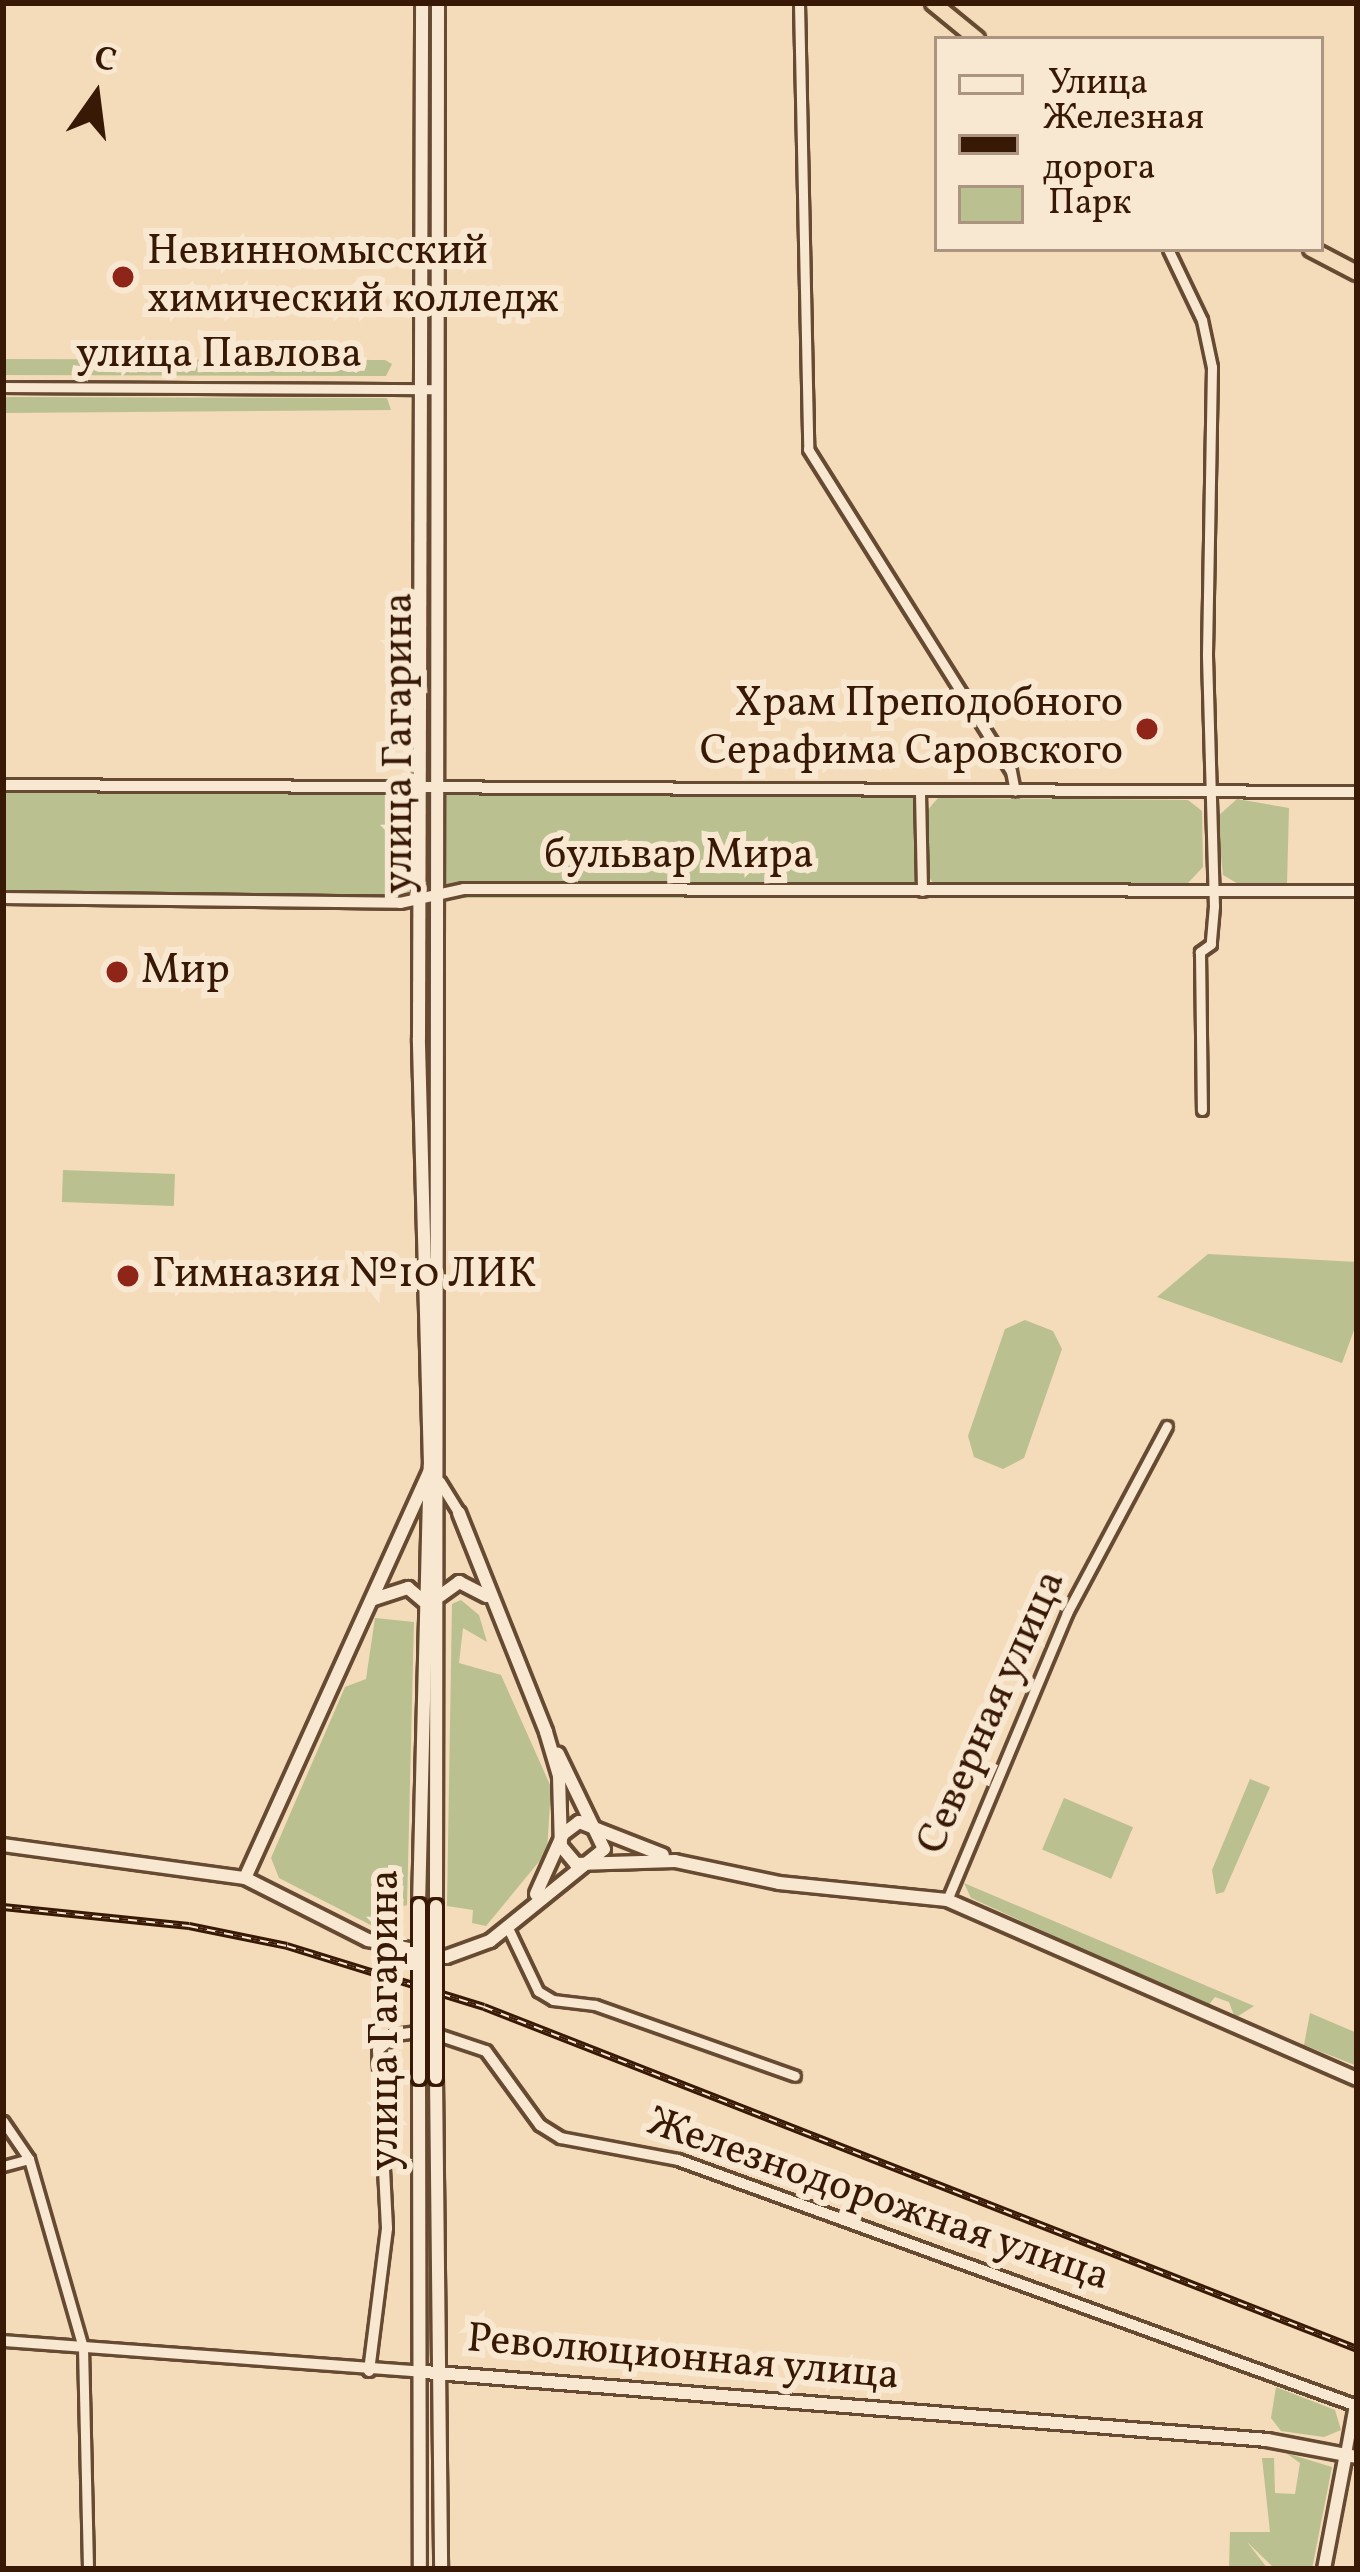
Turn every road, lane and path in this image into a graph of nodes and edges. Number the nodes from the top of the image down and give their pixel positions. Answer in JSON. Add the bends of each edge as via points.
{"nodes":[{"id":1,"x":422,"y":3,"type":"edge"},
{"id":2,"x":438,"y":3,"type":"edge"},
{"id":3,"x":799,"y":3,"type":"edge"},
{"id":4,"x":933,"y":3,"type":"edge"},
{"id":5,"x":973,"y":36,"type":"edge"},
{"id":6,"x":1170,"y":252,"type":"edge"},
{"id":7,"x":1317,"y":252,"type":"edge"},
{"id":8,"x":1357,"y":273,"type":"edge"},
{"id":9,"x":3,"y":387,"type":"edge"},
{"id":10,"x":429,"y":389,"type":"junction"},
{"id":11,"x":3,"y":785,"type":"edge"},
{"id":12,"x":426,"y":786,"type":"junction"},
{"id":13,"x":1015,"y":791,"type":"junction"},
{"id":14,"x":1357,"y":791,"type":"edge"},
{"id":15,"x":1210,"y":792,"type":"junction"},
{"id":16,"x":920,"y":793,"type":"junction"},
{"id":17,"x":1214,"y":889,"type":"junction"},
{"id":18,"x":922,"y":891,"type":"junction"},
{"id":19,"x":1357,"y":891,"type":"edge"},
{"id":20,"x":434,"y":897,"type":"junction"},
{"id":21,"x":3,"y":898,"type":"edge"},
{"id":22,"x":419,"y":900,"type":"junction"},
{"id":23,"x":1202,"y":1110,"type":"dead end"},
{"id":24,"x":1167,"y":1426,"type":"dead end"},
{"id":25,"x":435,"y":1477,"type":"junction"},
{"id":26,"x":459,"y":1514,"type":"joint"},
{"id":27,"x":490,"y":1598,"type":"junction"},
{"id":28,"x":369,"y":1604,"type":"junction"},
{"id":29,"x":433,"y":1604,"type":"junction"},
{"id":30,"x":546,"y":1732,"type":"junction"},
{"id":31,"x":598,"y":1827,"type":"junction"},
{"id":32,"x":563,"y":1834,"type":"junction"},
{"id":33,"x":3,"y":1845,"type":"edge"},
{"id":34,"x":675,"y":1861,"type":"junction"},
{"id":35,"x":588,"y":1864,"type":"junction"},
{"id":36,"x":245,"y":1878,"type":"junction"},
{"id":37,"x":947,"y":1900,"type":"junction"},
{"id":38,"x":532,"y":1902,"type":"junction"},
{"id":39,"x":508,"y":1928,"type":"junction"},
{"id":40,"x":795,"y":2076,"type":"dead end"},
{"id":41,"x":1357,"y":2079,"type":"edge"},
{"id":42,"x":3,"y":2121,"type":"edge"},
{"id":43,"x":28,"y":2159,"type":"junction"},
{"id":44,"x":3,"y":2166,"type":"edge"},
{"id":45,"x":3,"y":2341,"type":"edge"},
{"id":46,"x":82,"y":2347,"type":"junction"},
{"id":47,"x":369,"y":2372,"type":"junction"},
{"id":48,"x":424,"y":2372,"type":"junction"},
{"id":49,"x":441,"y":2372,"type":"junction"},
{"id":50,"x":1356,"y":2406,"type":"edge"},
{"id":51,"x":1352,"y":2455,"type":"edge"},
{"id":52,"x":88,"y":2569,"type":"edge"},
{"id":53,"x":420,"y":2569,"type":"edge"},
{"id":54,"x":441,"y":2569,"type":"edge"},
{"id":55,"x":1324,"y":2569,"type":"edge"}],
"edges":[{"from":1,"to":10,"type":"main road","name":"улица Гагарина"},
{"from":2,"to":10,"type":"main road","name":"улица Гагарина"},
{"from":3,"to":13,"type":"street","via":[[808,449],[1011,771]]},
{"from":4,"to":5,"type":"highway"},
{"from":6,"to":15,"type":"street","via":[[1212,367]]},
{"from":7,"to":8,"type":"highway"},
{"from":9,"to":10,"type":"street","name":"улица Павлова"},
{"from":10,"to":12,"type":"main road","name":"улица Гагарина"},
{"from":11,"to":12,"type":"street","name":"бульвар Мира"},
{"from":12,"to":16,"type":"street","name":"бульвар Мира"},
{"from":12,"to":20,"type":"main road","name":"улица Гагарина"},
{"from":12,"to":22,"type":"main road","name":"улица Гагарина"},
{"from":13,"to":15,"type":"street","name":"бульвар Мира"},
{"from":13,"to":16,"type":"street","name":"бульвар Мира"},
{"from":14,"to":15,"type":"street","name":"бульвар Мира"},
{"from":15,"to":17,"type":"street"},
{"from":16,"to":18,"type":"street"},
{"from":17,"to":18,"type":"street","name":"бульвар Мира"},
{"from":17,"to":19,"type":"street","name":"бульвар Мира"},
{"from":17,"to":23,"type":"street","via":[[1211,944],[1200,952]]},
{"from":18,"to":20,"type":"street","name":"бульвар Мира","via":[[464,889]]},
{"from":20,"to":22,"type":"street","name":"бульвар Мира"},
{"from":20,"to":25,"type":"main road","name":"улица Гагарина"},
{"from":21,"to":22,"type":"street","name":"бульвар Мира"},
{"from":22,"to":25,"type":"main road","name":"улица Гагарина"},
{"from":24,"to":37,"type":"street","name":"Северная улица","via":[[1067,1613]]},
{"from":25,"to":26,"type":"street","name":"улица Гагарина"},
{"from":25,"to":28,"type":"main road","name":"улица Гагарина"},
{"from":25,"to":29,"type":"main road","name":"улица Гагарина"},
{"from":26,"to":27,"type":"main road","name":"улица Гагарина"},
{"from":27,"to":29,"type":"main road","via":[[458,1582]]},
{"from":27,"to":30,"type":"main road","name":"улица Гагарина"},
{"from":28,"to":29,"type":"main road","via":[[396,1587]]},
{"from":28,"to":36,"type":"main road","name":"улица Гагарина"},
{"from":29,"to":48,"type":"main road","name":"улица Гагарина","bridge":true,"via":[[418,1905]]},
{"from":29,"to":49,"type":"main road","name":"улица Гагарина","bridge":true},
{"from":30,"to":31,"type":"main road","name":"улица Гагарина"},
{"from":30,"to":32,"type":"main road","name":"улица Гагарина"},
{"from":31,"to":32,"type":"main road","via":[[579,1822]]},
{"from":31,"to":34,"type":"main road"},
{"from":31,"to":35,"type":"main road","via":[[604,1849]]},
{"from":32,"to":35,"type":"main road","via":[[566,1857]]},
{"from":32,"to":38,"type":"main road"},
{"from":33,"to":36,"type":"main road"},
{"from":34,"to":35,"type":"main road"},
{"from":34,"to":37,"type":"main road","via":[[779,1883]]},
{"from":35,"to":38,"type":"main road"},
{"from":36,"to":39,"type":"main road","via":[[398,1951],[468,1952]]},
{"from":37,"to":41,"type":"main road"},
{"from":38,"to":39,"type":"main road"},
{"from":39,"to":40,"type":"street","via":[[538,1991],[553,2000],[595,2005]]},
{"from":42,"to":43,"type":"street"},
{"from":43,"to":44,"type":"street"},
{"from":43,"to":46,"type":"street"},
{"from":45,"to":46,"type":"street","name":"Революционная улица"},
{"from":46,"to":47,"type":"street","name":"Революционная улица"},
{"from":46,"to":52,"type":"street"},
{"from":47,"to":48,"type":"street","name":"Революционная улица"},
{"from":47,"to":50,"type":"street","name":"Железнодорожная улица","via":[[387,2228],[378,2050],[396,2035],[425,2031],[486,2051],[540,2125],[561,2138],[678,2160]]},
{"from":48,"to":49,"type":"main road","name":"Революционная улица"},
{"from":48,"to":53,"type":"main road","name":"улица Гагарина"},
{"from":49,"to":51,"type":"main road","name":"Революционная улица","via":[[1103,2425]]},
{"from":49,"to":54,"type":"main road","name":"улица Гагарина"},
{"from":50,"to":51,"type":"street"},
{"from":51,"to":55,"type":"main road"}]}
